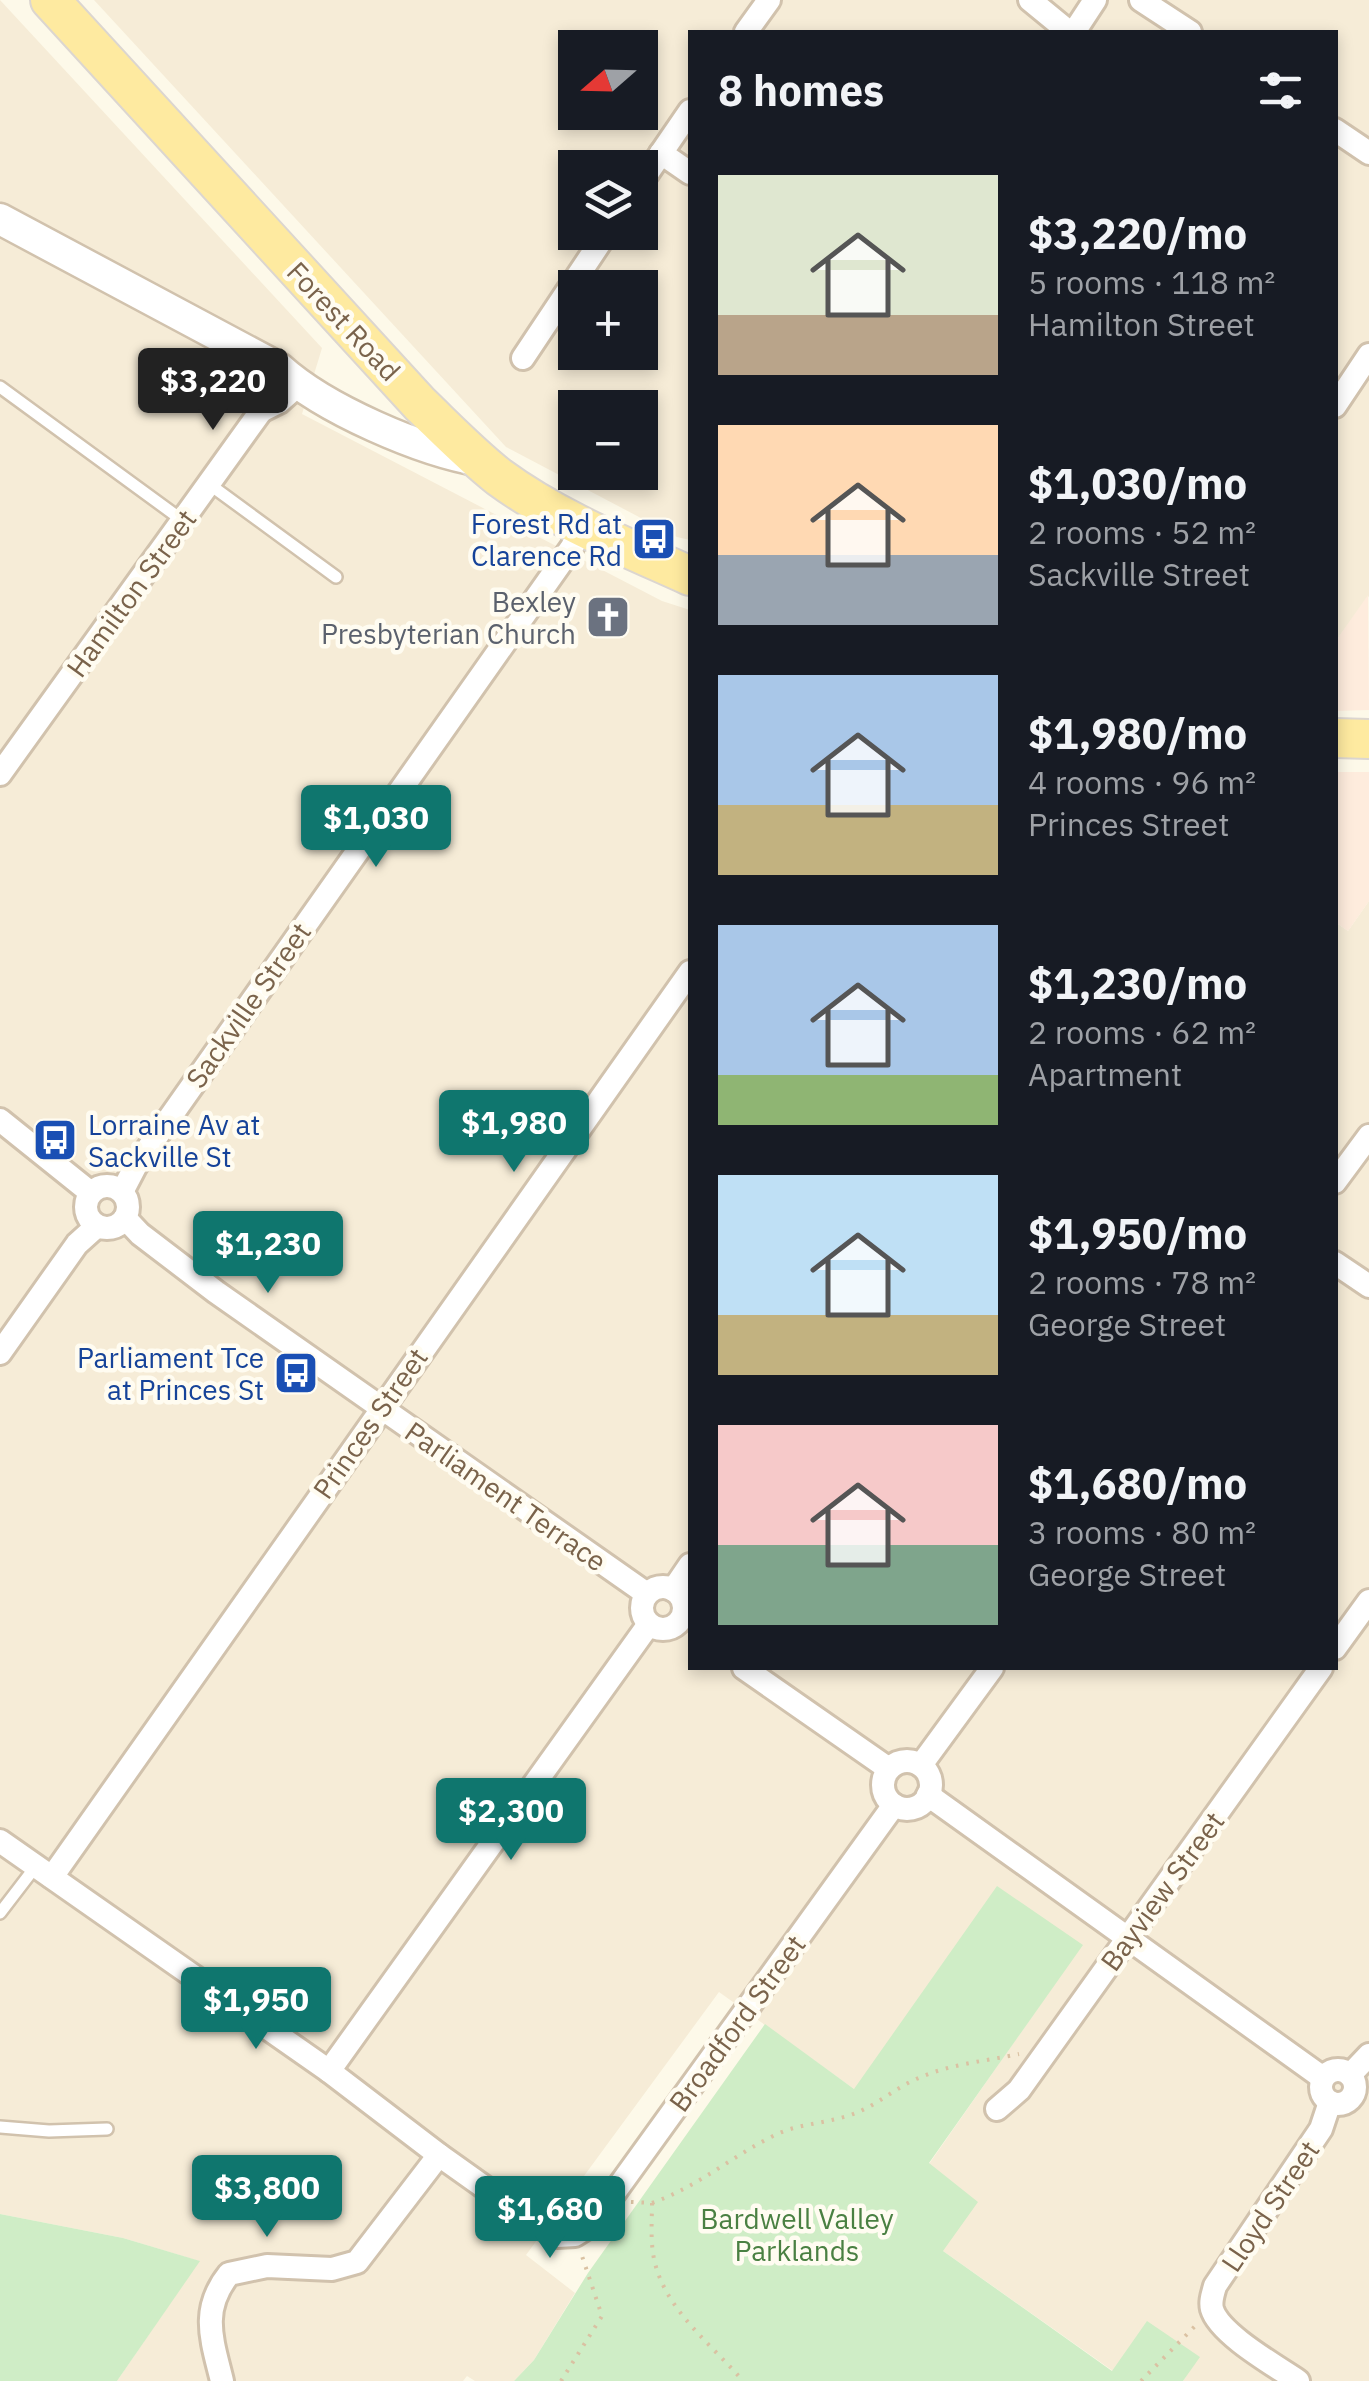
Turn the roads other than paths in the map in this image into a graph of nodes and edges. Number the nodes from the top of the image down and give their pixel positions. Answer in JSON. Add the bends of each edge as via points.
{"nodes":[{"id":1,"x":50,"y":0,"type":"edge"},
{"id":2,"x":769,"y":0,"type":"edge"},
{"id":3,"x":1030,"y":0,"type":"edge"},
{"id":4,"x":1095,"y":0,"type":"edge"},
{"id":5,"x":1141,"y":0,"type":"edge"},
{"id":6,"x":747,"y":30,"type":"edge"},
{"id":7,"x":1068,"y":30,"type":"edge"},
{"id":8,"x":1072,"y":30,"type":"edge"},
{"id":9,"x":1187,"y":30,"type":"edge"},
{"id":10,"x":688,"y":115,"type":"edge"},
{"id":11,"x":1338,"y":132,"type":"edge"},
{"id":12,"x":1369,"y":152,"type":"edge"},
{"id":13,"x":661,"y":153,"type":"junction"},
{"id":14,"x":658,"y":157,"type":"edge"},
{"id":15,"x":688,"y":172,"type":"edge"},
{"id":16,"x":3,"y":226,"type":"edge"},
{"id":17,"x":595,"y":250,"type":"edge"},
{"id":18,"x":253,"y":354,"type":"junction"},
{"id":19,"x":1369,"y":355,"type":"edge"},
{"id":20,"x":523,"y":358,"type":"dead end"},
{"id":21,"x":298,"y":385,"type":"junction"},
{"id":22,"x":0,"y":387,"type":"edge"},
{"id":23,"x":1338,"y":402,"type":"edge"},
{"id":24,"x":260,"y":411,"type":"junction"},
{"id":25,"x":481,"y":461,"type":"junction"},
{"id":26,"x":210,"y":484,"type":"junction"},
{"id":27,"x":182,"y":520,"type":"junction"},
{"id":28,"x":583,"y":525,"type":"junction"},
{"id":29,"x":688,"y":575,"type":"edge"},
{"id":30,"x":336,"y":577,"type":"dead end"},
{"id":31,"x":1338,"y":738,"type":"edge"},
{"id":32,"x":1369,"y":739,"type":"edge"},
{"id":33,"x":0,"y":774,"type":"edge"},
{"id":34,"x":688,"y":975,"type":"edge"},
{"id":35,"x":0,"y":1120,"type":"edge"},
{"id":36,"x":1369,"y":1136,"type":"edge"},
{"id":37,"x":1338,"y":1178,"type":"edge"},
{"id":38,"x":122,"y":1192,"type":"junction"},
{"id":39,"x":90,"y":1193,"type":"junction"},
{"id":40,"x":125,"y":1218,"type":"junction"},
{"id":41,"x":97,"y":1226,"type":"junction"},
{"id":42,"x":1338,"y":1265,"type":"edge"},
{"id":43,"x":1369,"y":1286,"type":"edge"},
{"id":44,"x":0,"y":1353,"type":"edge"},
{"id":45,"x":380,"y":1408,"type":"junction"},
{"id":46,"x":688,"y":1568,"type":"edge"},
{"id":47,"x":673,"y":1590,"type":"junction"},
{"id":48,"x":647,"y":1594,"type":"junction"},
{"id":49,"x":1369,"y":1601,"type":"edge"},
{"id":50,"x":650,"y":1624,"type":"junction"},
{"id":51,"x":684,"y":1626,"type":"edge"},
{"id":52,"x":1338,"y":1644,"type":"edge"},
{"id":53,"x":747,"y":1670,"type":"edge"},
{"id":54,"x":991,"y":1670,"type":"edge"},
{"id":55,"x":1320,"y":1670,"type":"edge"},
{"id":56,"x":921,"y":1766,"type":"junction"},
{"id":57,"x":889,"y":1769,"type":"junction"},
{"id":58,"x":928,"y":1795,"type":"junction"},
{"id":59,"x":894,"y":1805,"type":"junction"},
{"id":60,"x":0,"y":1841,"type":"edge"},
{"id":61,"x":44,"y":1871,"type":"junction"},
{"id":62,"x":0,"y":1913,"type":"edge"},
{"id":63,"x":1126,"y":1939,"type":"junction"},
{"id":64,"x":1369,"y":2055,"type":"edge"},
{"id":65,"x":329,"y":2071,"type":"junction"},
{"id":66,"x":1350,"y":2075,"type":"junction"},
{"id":67,"x":1323,"y":2078,"type":"junction"},
{"id":68,"x":1330,"y":2102,"type":"junction"},
{"id":69,"x":997,"y":2109,"type":"dead end"},
{"id":70,"x":0,"y":2126,"type":"edge"},
{"id":71,"x":107,"y":2129,"type":"dead end"},
{"id":72,"x":438,"y":2155,"type":"junction"},
{"id":73,"x":222,"y":2381,"type":"edge"},
{"id":74,"x":1298,"y":2381,"type":"edge"}],
"edges":[{"from":1,"to":25,"type":"main road","name":"Forest Road","via":[[420,404]]},
{"from":2,"to":6,"type":"street"},
{"from":3,"to":7,"type":"street"},
{"from":4,"to":8,"type":"street"},
{"from":5,"to":9,"type":"street"},
{"from":10,"to":13,"type":"street"},
{"from":11,"to":12,"type":"street"},
{"from":13,"to":14,"type":"street"},
{"from":13,"to":15,"type":"street"},
{"from":16,"to":18,"type":"street"},
{"from":17,"to":20,"type":"street"},
{"from":18,"to":21,"type":"street"},
{"from":18,"to":24,"type":"street","via":[[264,388]]},
{"from":19,"to":23,"type":"street"},
{"from":21,"to":24,"type":"street","name":"Hamilton Street"},
{"from":21,"to":25,"type":"street","via":[[411,443]]},
{"from":22,"to":27,"type":"lane"},
{"from":24,"to":26,"type":"street","name":"Hamilton Street"},
{"from":25,"to":28,"type":"main road","name":"Forest Road"},
{"from":26,"to":27,"type":"street","name":"Hamilton Street"},
{"from":26,"to":30,"type":"lane"},
{"from":27,"to":33,"type":"street","name":"Hamilton Street"},
{"from":28,"to":29,"type":"main road","name":"Forest Road"},
{"from":28,"to":38,"type":"street","name":"Sackville Street"},
{"from":31,"to":32,"type":"main road"},
{"from":34,"to":45,"type":"street","name":"Princes Street"},
{"from":35,"to":39,"type":"street"},
{"from":36,"to":37,"type":"street"},
{"from":38,"to":39,"type":"street","via":[[102,1186]]},
{"from":38,"to":40,"type":"street"},
{"from":39,"to":41,"type":"street","via":[[86,1211]]},
{"from":40,"to":41,"type":"street","via":[[116,1226]]},
{"from":40,"to":45,"type":"street","name":"Parliament Terrace"},
{"from":41,"to":44,"type":"street"},
{"from":42,"to":43,"type":"street"},
{"from":45,"to":48,"type":"street","name":"Parliament Terrace"},
{"from":45,"to":61,"type":"street","name":"Princes Street"},
{"from":46,"to":47,"type":"street"},
{"from":47,"to":48,"type":"street","via":[[658,1587]]},
{"from":47,"to":51,"type":"street"},
{"from":48,"to":50,"type":"street","via":[[642,1610]]},
{"from":49,"to":52,"type":"street"},
{"from":50,"to":51,"type":"street"},
{"from":50,"to":65,"type":"street"},
{"from":53,"to":57,"type":"street"},
{"from":54,"to":56,"type":"street"},
{"from":55,"to":63,"type":"street","name":"Bayview Street"},
{"from":56,"to":57,"type":"street","via":[[902,1761]]},
{"from":56,"to":58,"type":"street","via":[[929,1776]]},
{"from":57,"to":59,"type":"street","via":[[884,1790]]},
{"from":58,"to":59,"type":"street","via":[[913,1808]]},
{"from":58,"to":63,"type":"street"},
{"from":59,"to":72,"type":"street","name":"Broadford Street","via":[[592,2225],[558,2236]]},
{"from":60,"to":61,"type":"street"},
{"from":61,"to":62,"type":"lane"},
{"from":61,"to":65,"type":"street"},
{"from":63,"to":67,"type":"street"},
{"from":63,"to":69,"type":"street","name":"Bayview Street","via":[[1019,2090]]},
{"from":64,"to":66,"type":"street"},
{"from":65,"to":72,"type":"street"},
{"from":66,"to":67,"type":"street","via":[[1336,2070]]},
{"from":66,"to":68,"type":"street","via":[[1354,2094],[1344,2103]]},
{"from":67,"to":68,"type":"street","via":[[1321,2092]]},
{"from":68,"to":74,"type":"street","name":"Lloyd Street","via":[[1322,2130],[1216,2286],[1212,2309],[1226,2330]]},
{"from":70,"to":71,"type":"lane"},
{"from":72,"to":73,"type":"street","via":[[357,2262],[229,2274],[215,2291],[209,2327]]}]}
